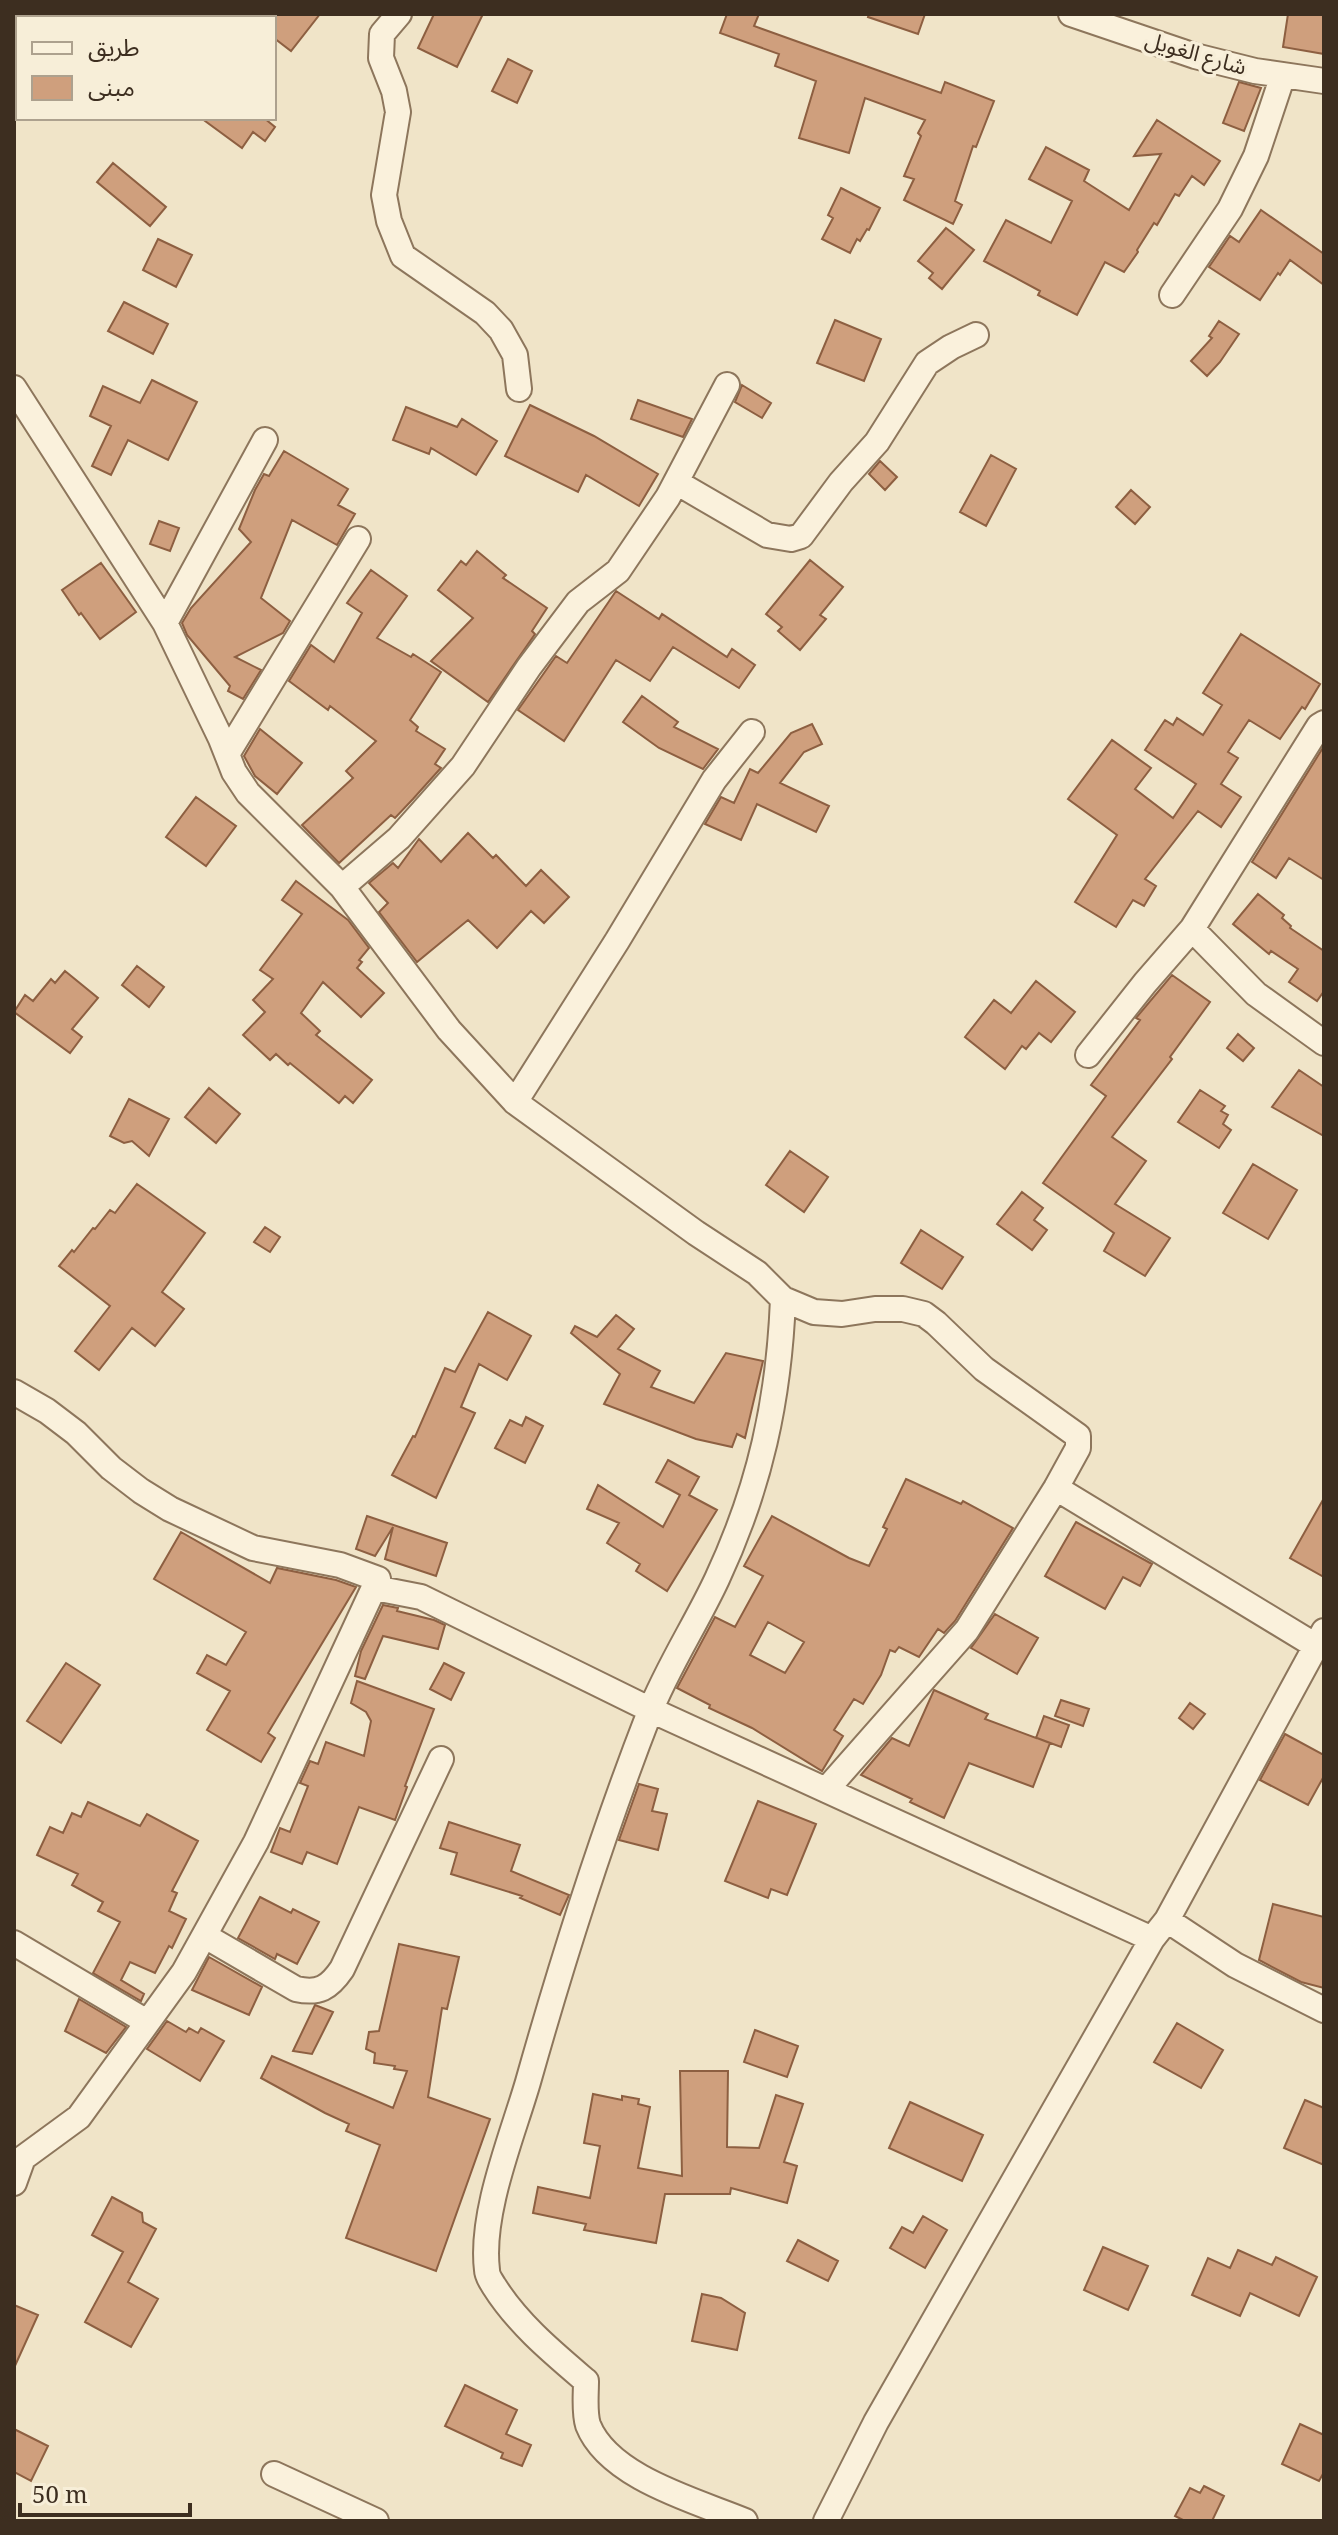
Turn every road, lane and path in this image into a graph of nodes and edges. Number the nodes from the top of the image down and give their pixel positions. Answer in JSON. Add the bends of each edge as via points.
{"nodes":[{"id":1,"x":399,"y":14,"type":"edge"},
{"id":2,"x":1071,"y":14,"type":"edge"},
{"id":3,"x":1283,"y":75,"type":"junction"},
{"id":4,"x":1324,"y":81,"type":"edge"},
{"id":5,"x":1172,"y":295,"type":"dead end"},
{"id":6,"x":976,"y":335,"type":"dead end"},
{"id":7,"x":727,"y":385,"type":"dead end"},
{"id":8,"x":14,"y":388,"type":"edge"},
{"id":9,"x":519,"y":389,"type":"dead end"},
{"id":10,"x":265,"y":440,"type":"dead end"},
{"id":11,"x":676,"y":482,"type":"junction"},
{"id":12,"x":358,"y":539,"type":"dead end"},
{"id":13,"x":165,"y":623,"type":"junction"},
{"id":14,"x":1324,"y":723,"type":"edge"},
{"id":15,"x":752,"y":732,"type":"dead end"},
{"id":16,"x":227,"y":754,"type":"junction"},
{"id":17,"x":342,"y":887,"type":"junction"},
{"id":18,"x":1192,"y":929,"type":"junction"},
{"id":19,"x":1324,"y":1043,"type":"edge"},
{"id":20,"x":1088,"y":1055,"type":"dead end"},
{"id":21,"x":515,"y":1102,"type":"junction"},
{"id":22,"x":783,"y":1299,"type":"junction"},
{"id":23,"x":14,"y":1392,"type":"edge"},
{"id":24,"x":1056,"y":1488,"type":"junction"},
{"id":25,"x":378,"y":1579,"type":"junction"},
{"id":26,"x":1320,"y":1639,"type":"edge"},
{"id":27,"x":651,"y":1710,"type":"junction"},
{"id":28,"x":441,"y":1759,"type":"dead end"},
{"id":29,"x":826,"y":1790,"type":"junction"},
{"id":30,"x":1160,"y":1929,"type":"junction"},
{"id":31,"x":205,"y":1936,"type":"junction"},
{"id":32,"x":14,"y":1943,"type":"edge"},
{"id":33,"x":1324,"y":2010,"type":"edge"},
{"id":34,"x":147,"y":2022,"type":"junction"},
{"id":35,"x":14,"y":2183,"type":"edge"},
{"id":36,"x":274,"y":2474,"type":"dead end"},
{"id":37,"x":376,"y":2521,"type":"edge"},
{"id":38,"x":745,"y":2521,"type":"edge"},
{"id":39,"x":826,"y":2521,"type":"edge"}],
"edges":[{"from":1,"to":9,"type":"street","via":[[382,34],[381,58],[398,112],[384,195],[389,221],[403,256],[501,330],[515,355]]},
{"from":2,"to":3,"type":"street","name":"شارع الغويل","via":[[1195,56]]},
{"from":3,"to":4,"type":"street","name":"شارع الغويل"},
{"from":3,"to":5,"type":"street","via":[[1256,156],[1230,209]]},
{"from":6,"to":11,"type":"street","via":[[927,363],[877,442],[801,536],[767,535]]},
{"from":7,"to":11,"type":"street"},
{"from":8,"to":13,"type":"street"},
{"from":10,"to":13,"type":"street"},
{"from":11,"to":17,"type":"street","via":[[618,571],[578,602],[463,766],[399,838]]},
{"from":12,"to":16,"type":"street"},
{"from":13,"to":16,"type":"street"},
{"from":14,"to":18,"type":"street"},
{"from":15,"to":21,"type":"street","via":[[714,780]]},
{"from":16,"to":17,"type":"street","via":[[248,793]]},
{"from":17,"to":21,"type":"street","via":[[449,1030]]},
{"from":18,"to":19,"type":"street","via":[[1256,994]]},
{"from":18,"to":20,"type":"street"},
{"from":21,"to":22,"type":"street","via":[[757,1273]]},
{"from":22,"to":24,"type":"street","via":[[814,1312],[903,1309],[924,1314],[984,1369],[1078,1436],[1078,1448]]},
{"from":22,"to":27,"type":"street","via":[[776,1393],[753,1489],[716,1581]]},
{"from":23,"to":25,"type":"street","via":[[47,1411],[111,1468],[170,1509],[253,1548],[340,1565]]},
{"from":24,"to":26,"type":"street"},
{"from":24,"to":29,"type":"street","via":[[967,1630]]},
{"from":25,"to":27,"type":"street","via":[[380,1589],[421,1597]]},
{"from":25,"to":31,"type":"street","via":[[256,1842]]},
{"from":26,"to":30,"type":"street"},
{"from":27,"to":29,"type":"street"},
{"from":27,"to":38,"type":"street","via":[[538,2045],[489,2219],[486,2273],[509,2310],[586,2381],[587,2421],[612,2457],[648,2481]]},
{"from":28,"to":31,"type":"street","via":[[342,1969],[323,1988],[296,1989]]},
{"from":29,"to":30,"type":"street"},
{"from":30,"to":33,"type":"street"},
{"from":30,"to":39,"type":"street","via":[[884,2408]]},
{"from":31,"to":34,"type":"street"},
{"from":32,"to":34,"type":"street"},
{"from":34,"to":35,"type":"street","via":[[79,2117],[23,2158]]},
{"from":36,"to":37,"type":"street"}]}
